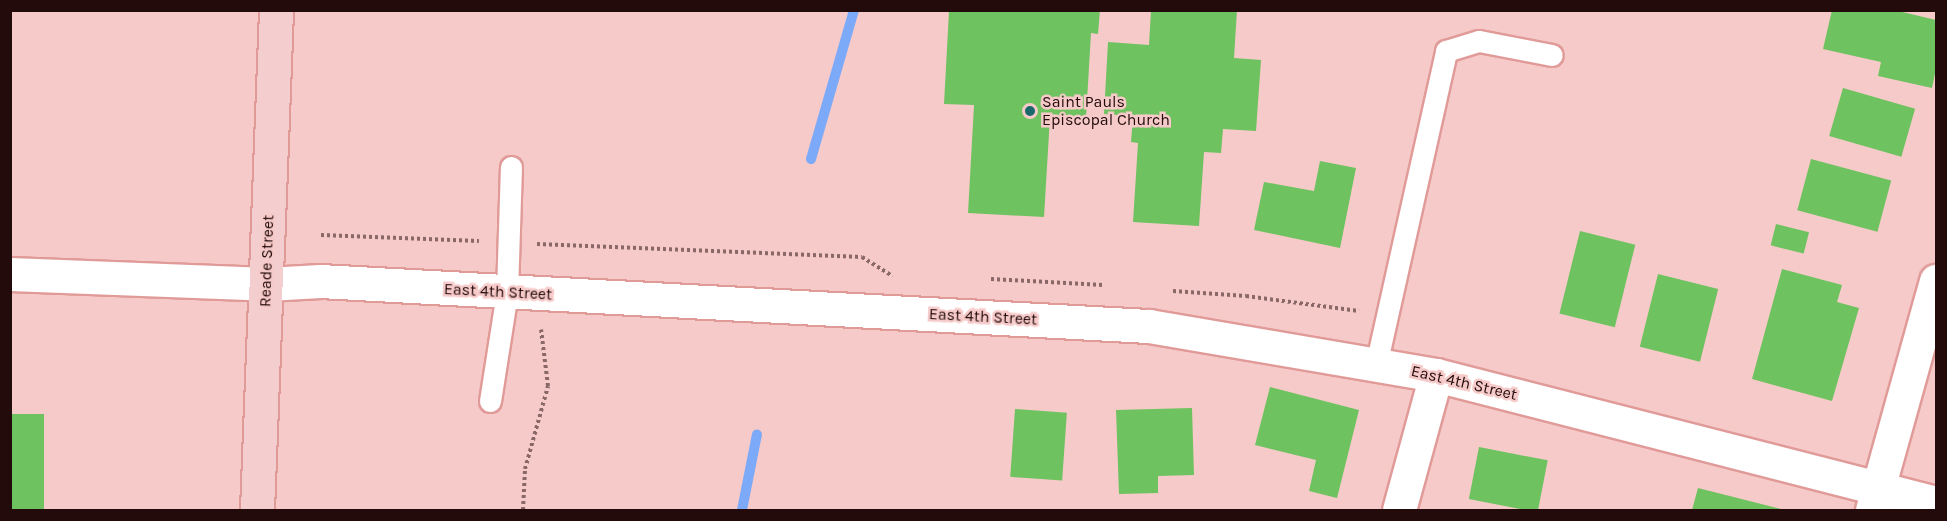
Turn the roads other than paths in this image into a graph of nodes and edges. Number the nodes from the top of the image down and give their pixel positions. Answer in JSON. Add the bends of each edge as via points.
{"nodes":[{"id":1,"x":276,"y":10,"type":"edge"},
{"id":2,"x":1552,"y":55,"type":"dead end"},
{"id":3,"x":511,"y":166,"type":"dead end"},
{"id":4,"x":10,"y":274,"type":"edge"},
{"id":5,"x":1936,"y":281,"type":"edge"},
{"id":6,"x":267,"y":284,"type":"junction"},
{"id":7,"x":507,"y":293,"type":"junction"},
{"id":8,"x":1376,"y":365,"type":"junction"},
{"id":9,"x":1436,"y":375,"type":"junction"},
{"id":10,"x":490,"y":401,"type":"dead end"},
{"id":11,"x":1876,"y":499,"type":"edge"},
{"id":12,"x":1936,"y":503,"type":"edge"},
{"id":13,"x":257,"y":510,"type":"edge"},
{"id":14,"x":1399,"y":510,"type":"edge"}],
"edges":[{"from":1,"to":6,"type":"street","name":"Reade Street"},
{"from":2,"to":8,"type":"lane","via":[[1479,41],[1446,51]]},
{"from":3,"to":7,"type":"lane"},
{"from":4,"to":6,"type":"street","name":"East 4th Street"},
{"from":5,"to":11,"type":"street"},
{"from":6,"to":7,"type":"street","name":"East 4th Street","via":[[320,281]]},
{"from":6,"to":13,"type":"street","name":"Reade Street"},
{"from":7,"to":8,"type":"street","name":"East 4th Street","via":[[1149,326]]},
{"from":7,"to":10,"type":"lane"},
{"from":8,"to":9,"type":"street","name":"East 4th Street"},
{"from":9,"to":11,"type":"street","name":"East 4th Street"},
{"from":9,"to":14,"type":"street"},
{"from":11,"to":12,"type":"street","name":"East 4th Street"}]}
